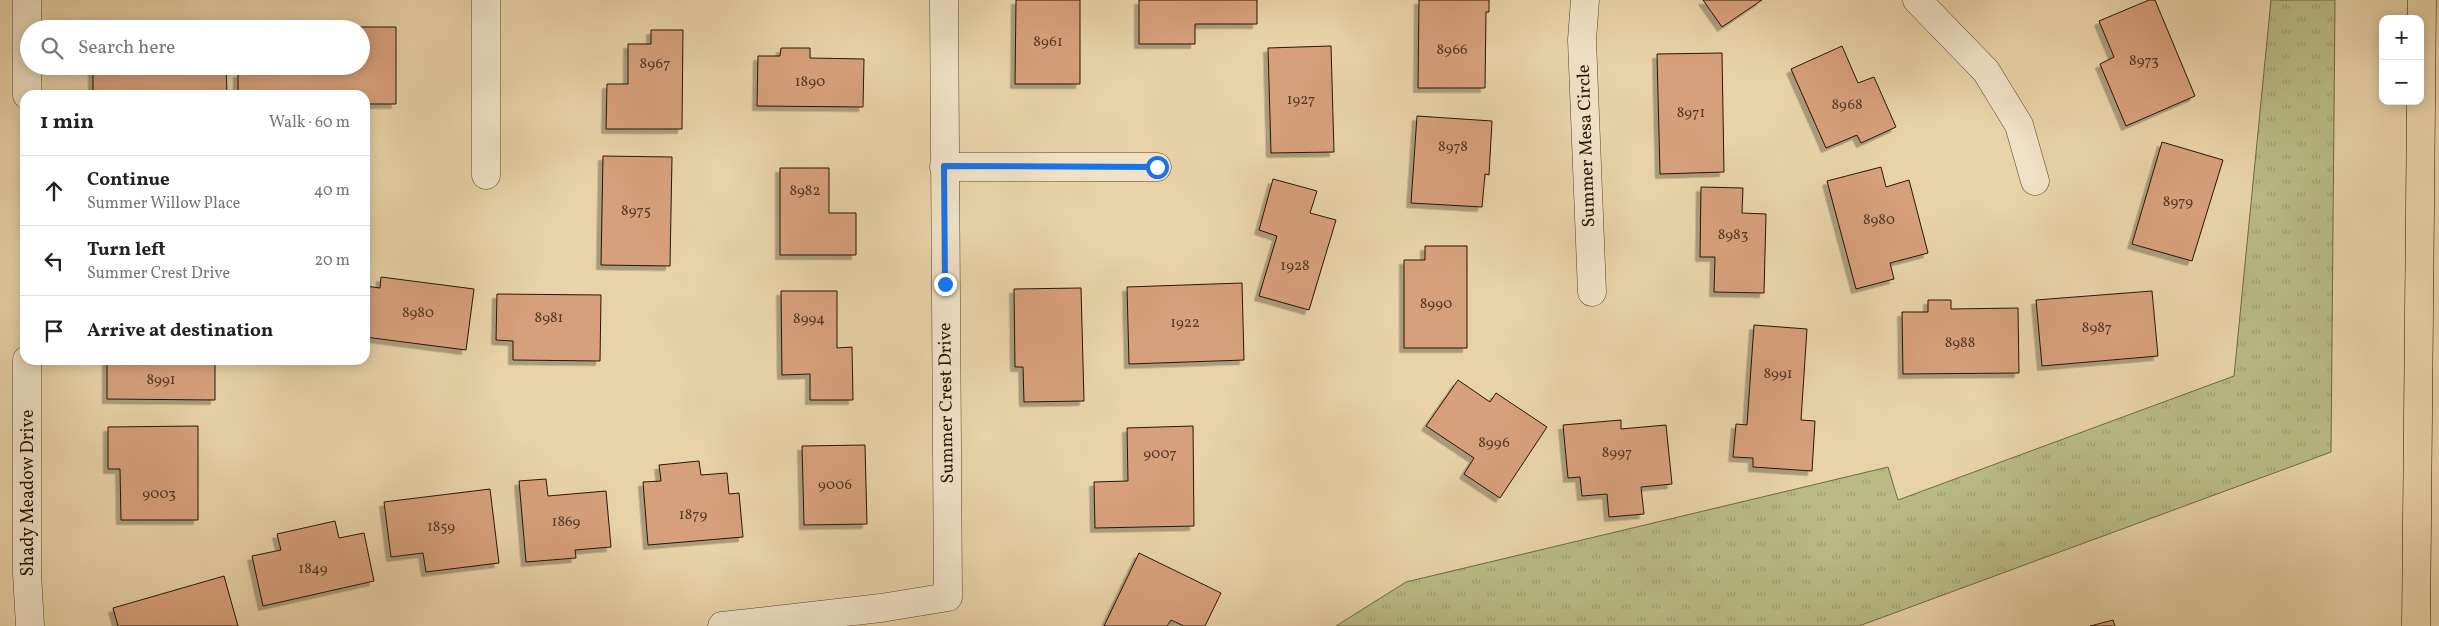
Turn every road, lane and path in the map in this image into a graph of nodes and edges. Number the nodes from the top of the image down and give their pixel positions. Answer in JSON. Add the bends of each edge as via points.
{"nodes":[{"id":1,"x":27,"y":0,"type":"edge"},
{"id":2,"x":486,"y":0,"type":"edge"},
{"id":3,"x":944,"y":0,"type":"edge"},
{"id":4,"x":1586,"y":0,"type":"edge"},
{"id":5,"x":1917,"y":0,"type":"edge"},
{"id":6,"x":2422,"y":0,"type":"edge"},
{"id":7,"x":27,"y":20,"type":"edge"},
{"id":8,"x":27,"y":75,"type":"edge"},
{"id":9,"x":27,"y":90,"type":"edge"},
{"id":10,"x":944,"y":166,"type":"junction"},
{"id":11,"x":1157,"y":167,"type":"dead end"},
{"id":12,"x":486,"y":175,"type":"dead end"},
{"id":13,"x":2035,"y":181,"type":"dead end"},
{"id":14,"x":1592,"y":292,"type":"dead end"},
{"id":15,"x":27,"y":365,"type":"edge"},
{"id":16,"x":30,"y":626,"type":"edge"},
{"id":17,"x":722,"y":626,"type":"edge"},
{"id":18,"x":2416,"y":626,"type":"edge"}],
"edges":[{"from":1,"to":7,"type":"street"},
{"from":2,"to":12,"type":"street"},
{"from":3,"to":10,"type":"street","name":"Summer Crest Drive"},
{"from":4,"to":14,"type":"street","name":"Summer Mesa Circle","via":[[1582,40]]},
{"from":5,"to":13,"type":"street","via":[[1986,71],[2019,125]]},
{"from":6,"to":18,"type":"main road"},
{"from":8,"to":9,"type":"street"},
{"from":10,"to":11,"type":"street"},
{"from":10,"to":17,"type":"street","name":"Summer Crest Drive","via":[[948,597]]},
{"from":15,"to":16,"type":"street","name":"Shady Meadow Drive"}]}
